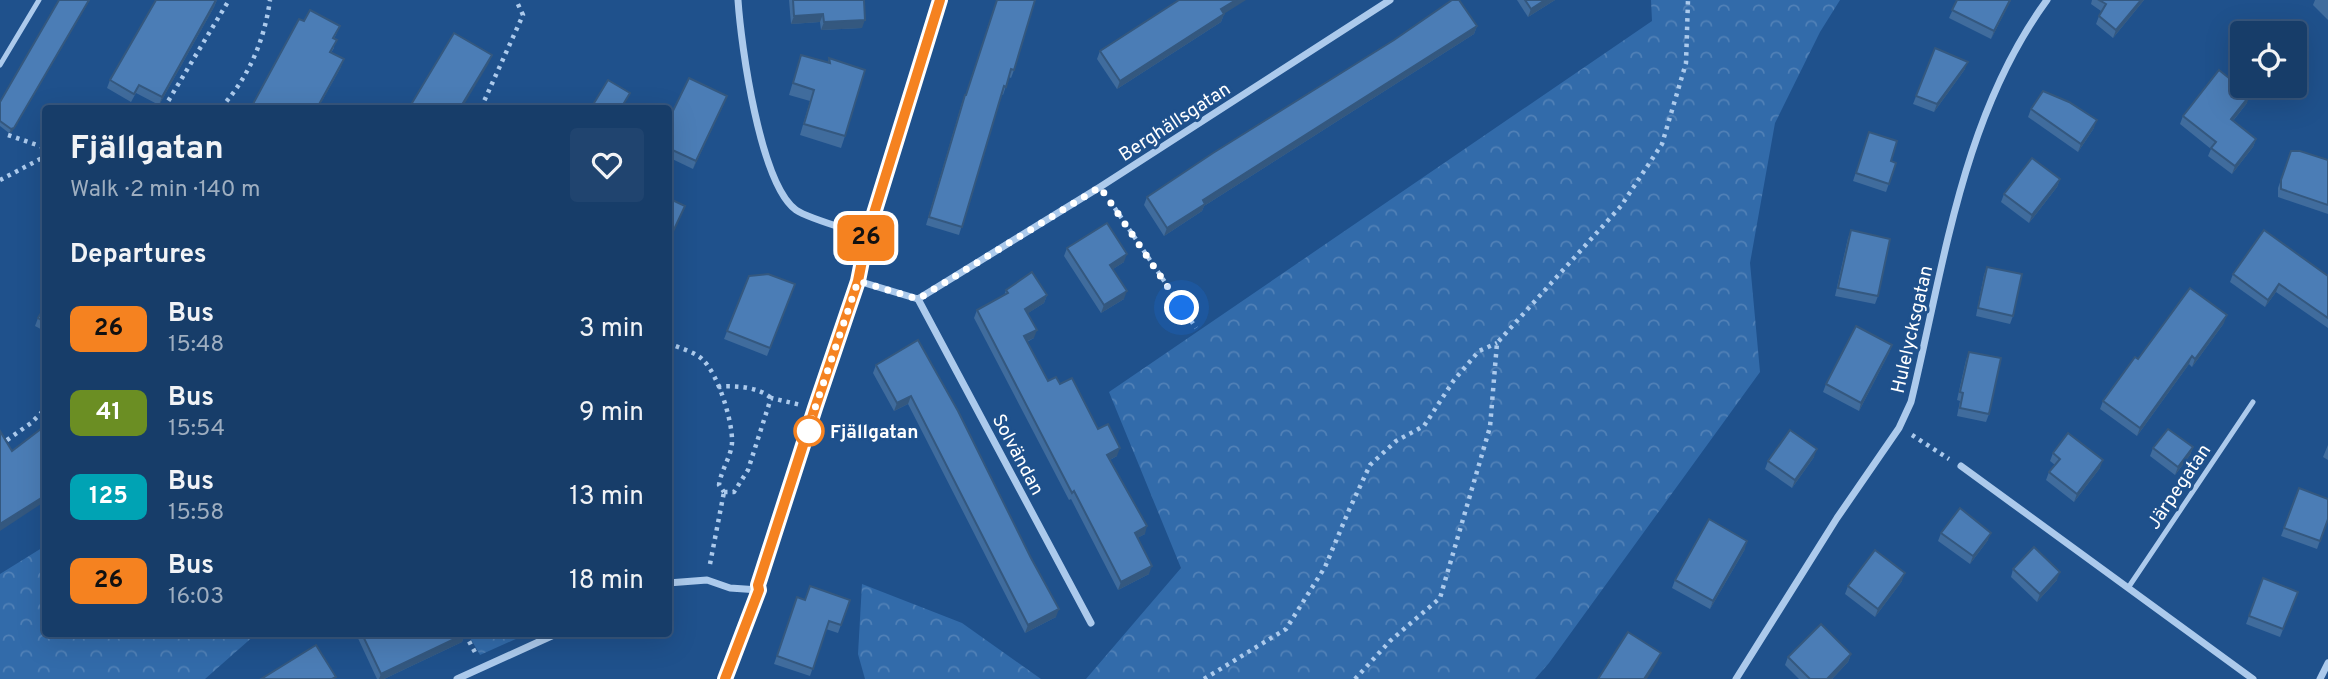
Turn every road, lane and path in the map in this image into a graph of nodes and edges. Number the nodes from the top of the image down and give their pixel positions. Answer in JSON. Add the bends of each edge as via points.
{"nodes":[{"id":1,"x":39,"y":0,"type":"edge"},
{"id":2,"x":229,"y":0,"type":"edge"},
{"id":3,"x":271,"y":0,"type":"edge"},
{"id":4,"x":516,"y":0,"type":"edge"},
{"id":5,"x":738,"y":0,"type":"edge"},
{"id":6,"x":940,"y":0,"type":"edge"},
{"id":7,"x":1390,"y":0,"type":"edge"},
{"id":8,"x":1688,"y":0,"type":"edge"},
{"id":9,"x":2047,"y":0,"type":"edge"},
{"id":10,"x":0,"y":65,"type":"edge"},
{"id":11,"x":166,"y":105,"type":"edge"},
{"id":12,"x":224,"y":105,"type":"edge"},
{"id":13,"x":482,"y":105,"type":"edge"},
{"id":14,"x":8,"y":135,"type":"edge"},
{"id":15,"x":42,"y":147,"type":"edge"},
{"id":16,"x":42,"y":158,"type":"edge"},
{"id":17,"x":0,"y":180,"type":"edge"},
{"id":18,"x":1100,"y":187,"type":"junction"},
{"id":19,"x":867,"y":236,"type":"junction"},
{"id":20,"x":858,"y":281,"type":"junction"},
{"id":21,"x":918,"y":299,"type":"junction"},
{"id":22,"x":1196,"y":328,"type":"dead end"},
{"id":23,"x":1497,"y":343,"type":"junction"},
{"id":24,"x":672,"y":346,"type":"edge"},
{"id":25,"x":718,"y":387,"type":"junction"},
{"id":26,"x":771,"y":398,"type":"junction"},
{"id":27,"x":2253,"y":402,"type":"dead end"},
{"id":28,"x":815,"y":408,"type":"junction"},
{"id":29,"x":42,"y":412,"type":"edge"},
{"id":30,"x":1899,"y":428,"type":"junction"},
{"id":31,"x":0,"y":445,"type":"edge"},
{"id":32,"x":1961,"y":466,"type":"joint"},
{"id":33,"x":724,"y":492,"type":"junction"},
{"id":34,"x":707,"y":580,"type":"junction"},
{"id":35,"x":672,"y":583,"type":"edge"},
{"id":36,"x":2129,"y":588,"type":"junction"},
{"id":37,"x":759,"y":590,"type":"junction"},
{"id":38,"x":1091,"y":623,"type":"dead end"},
{"id":39,"x":549,"y":637,"type":"edge"},
{"id":40,"x":2328,"y":663,"type":"edge"},
{"id":41,"x":457,"y":679,"type":"edge"},
{"id":42,"x":725,"y":679,"type":"edge"},
{"id":43,"x":1204,"y":679,"type":"edge"},
{"id":44,"x":1355,"y":679,"type":"edge"},
{"id":45,"x":1736,"y":679,"type":"edge"},
{"id":46,"x":2253,"y":679,"type":"edge"},
{"id":47,"x":2320,"y":679,"type":"edge"}],
"edges":[{"from":1,"to":10,"type":"lane"},
{"from":2,"to":11,"type":"path"},
{"from":3,"to":12,"type":"path","via":[[257,53],[242,83]]},
{"from":4,"to":13,"type":"path","via":[[523,15]]},
{"from":5,"to":19,"type":"street","via":[[753,106],[768,164],[784,195],[796,209]]},
{"from":6,"to":19,"type":"street"},
{"from":7,"to":18,"type":"street","name":"Berghällsgatan"},
{"from":8,"to":23,"type":"path","via":[[1686,63],[1662,144],[1621,206]]},
{"from":9,"to":30,"type":"street","name":"Hulelycksgatan","via":[[2021,40],[1982,120],[1958,200],[1911,402]]},
{"from":14,"to":15,"type":"path"},
{"from":16,"to":17,"type":"path"},
{"from":18,"to":21,"type":"street","name":"Berghällsgatan"},
{"from":18,"to":22,"type":"path"},
{"from":19,"to":20,"type":"street"},
{"from":20,"to":21,"type":"street"},
{"from":20,"to":28,"type":"street"},
{"from":21,"to":38,"type":"street","name":"Solvändan"},
{"from":23,"to":43,"type":"path","via":[[1479,351],[1424,426],[1396,441],[1370,465],[1325,567],[1286,629]]},
{"from":23,"to":44,"type":"path","via":[[1490,427],[1440,598]]},
{"from":24,"to":25,"type":"path","via":[[703,359]]},
{"from":25,"to":26,"type":"path","via":[[765,392]]},
{"from":25,"to":33,"type":"path","via":[[732,434],[719,485]]},
{"from":26,"to":28,"type":"path"},
{"from":26,"to":33,"type":"path","via":[[744,479],[734,492]]},
{"from":27,"to":36,"type":"lane","name":"Järpegatan"},
{"from":28,"to":37,"type":"street"},
{"from":29,"to":31,"type":"path"},
{"from":30,"to":32,"type":"path"},
{"from":30,"to":45,"type":"street","name":"Hulelycksgatan"},
{"from":32,"to":36,"type":"street"},
{"from":33,"to":34,"type":"path"},
{"from":34,"to":35,"type":"street"},
{"from":34,"to":37,"type":"street","via":[[730,588]]},
{"from":36,"to":46,"type":"street"},
{"from":37,"to":42,"type":"street"},
{"from":39,"to":41,"type":"street"},
{"from":40,"to":47,"type":"street"}]}
